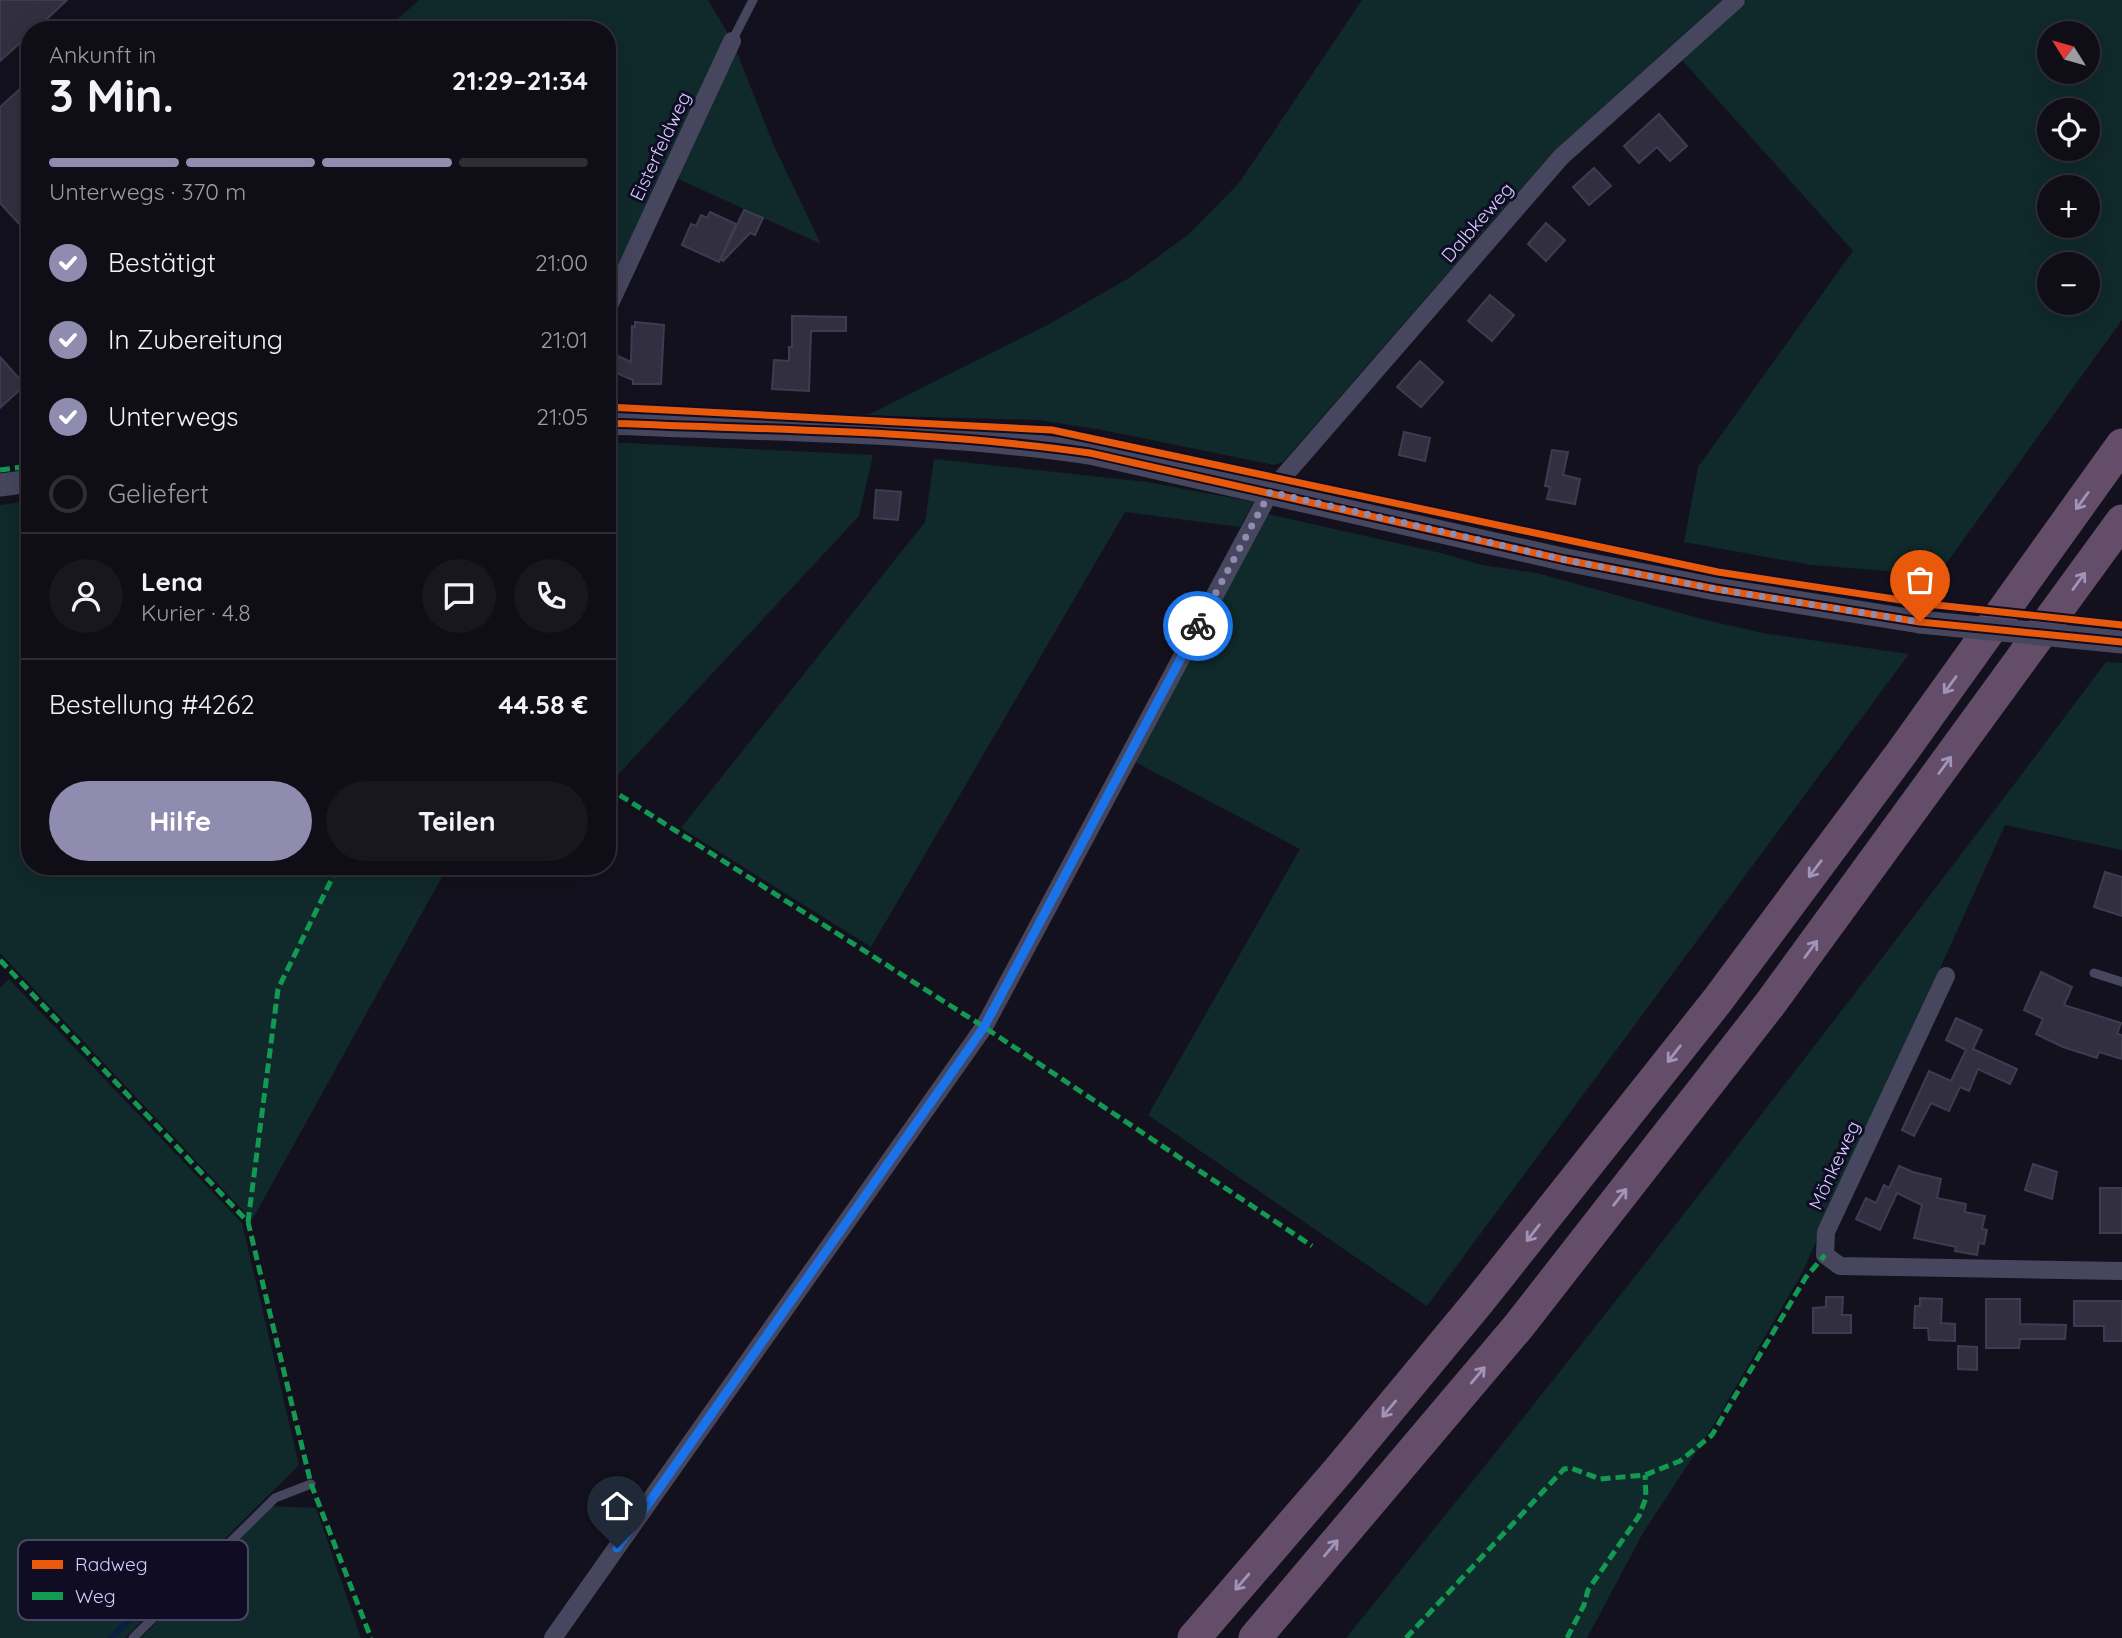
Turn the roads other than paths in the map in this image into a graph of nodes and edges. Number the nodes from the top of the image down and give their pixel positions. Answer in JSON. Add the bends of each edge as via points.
{"nodes":[{"id":1,"x":753,"y":0,"type":"edge"},
{"id":2,"x":1736,"y":0,"type":"edge"},
{"id":3,"x":732,"y":41,"type":"joint"},
{"id":4,"x":616,"y":291,"type":"edge"},
{"id":5,"x":616,"y":423,"type":"edge"},
{"id":6,"x":2122,"y":445,"type":"edge"},
{"id":7,"x":21,"y":482,"type":"edge"},
{"id":8,"x":0,"y":485,"type":"edge"},
{"id":9,"x":1270,"y":492,"type":"junction"},
{"id":10,"x":2117,"y":530,"type":"edge"},
{"id":11,"x":2122,"y":642,"type":"edge"},
{"id":12,"x":2094,"y":973,"type":"dead end"},
{"id":13,"x":1946,"y":975,"type":"dead end"},
{"id":14,"x":2122,"y":982,"type":"edge"},
{"id":15,"x":2122,"y":1271,"type":"edge"},
{"id":16,"x":311,"y":1484,"type":"dead end"},
{"id":17,"x":232,"y":1540,"type":"edge"},
{"id":18,"x":151,"y":1620,"type":"edge"},
{"id":19,"x":133,"y":1638,"type":"edge"},
{"id":20,"x":553,"y":1638,"type":"edge"},
{"id":21,"x":1194,"y":1638,"type":"edge"},
{"id":22,"x":1255,"y":1638,"type":"edge"}],
"edges":[{"from":1,"to":3,"type":"lane","name":"Eisterfeldweg"},
{"from":2,"to":9,"type":"street","name":"Dalbkeweg","via":[[1560,157]]},
{"from":3,"to":4,"type":"street","name":"Eisterfeldweg"},
{"from":5,"to":9,"type":"street","via":[[1024,443]]},
{"from":6,"to":21,"type":"highway","one_way":true,"via":[[1717,1001],[1479,1301]]},
{"from":7,"to":8,"type":"street"},
{"from":9,"to":11,"type":"street","bridge":true,"via":[[1566,560],[1716,589],[1920,622]]},
{"from":9,"to":20,"type":"street","name":"Dalbkeweg","via":[[984,1027]]},
{"from":22,"to":10,"type":"highway","one_way":true,"via":[[1518,1327],[1754,1025]]},
{"from":12,"to":14,"type":"lane"},
{"from":13,"to":15,"type":"street","name":"Mönkeweg","via":[[1826,1233],[1825,1255],[1840,1266]]},
{"from":16,"to":17,"type":"lane","via":[[275,1498]]},
{"from":18,"to":19,"type":"lane"}]}
